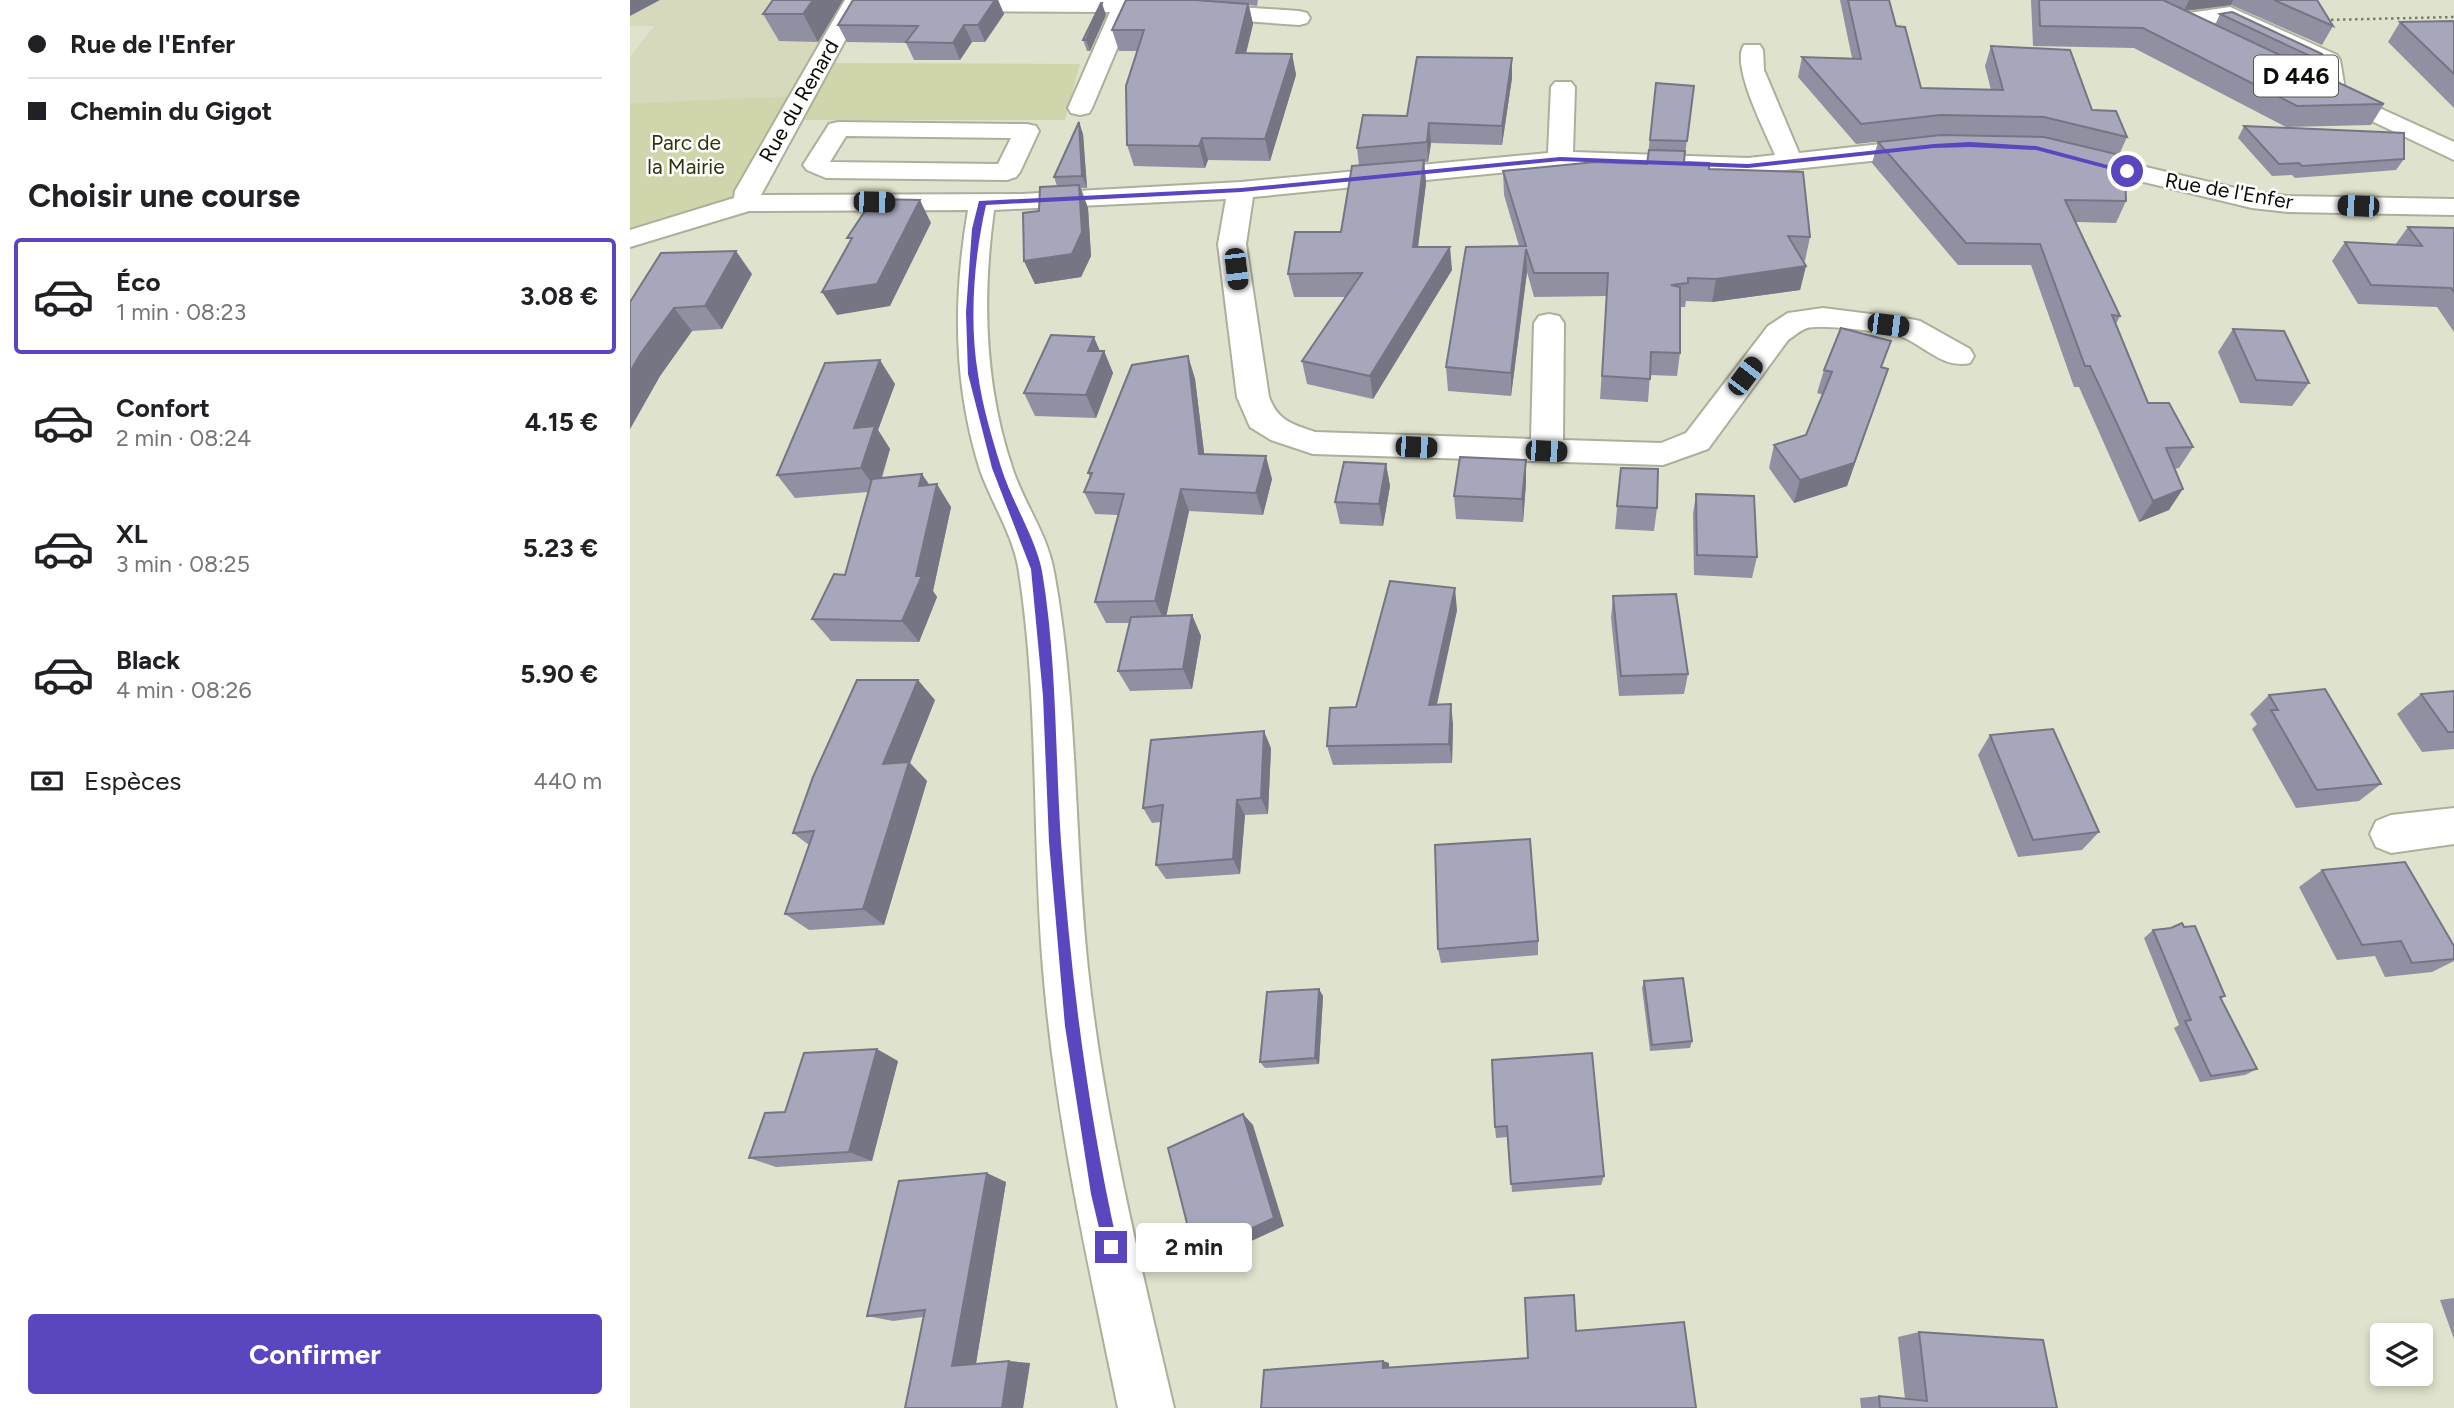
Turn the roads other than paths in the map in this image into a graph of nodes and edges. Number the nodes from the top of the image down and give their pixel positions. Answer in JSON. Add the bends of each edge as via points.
{"nodes":[{"id":1,"x":855,"y":2,"type":"edge"},
{"id":2,"x":881,"y":4,"type":"edge"},
{"id":3,"x":922,"y":5,"type":"edge"},
{"id":4,"x":1125,"y":6,"type":"junction"},
{"id":5,"x":2160,"y":10,"type":"edge"},
{"id":6,"x":1299,"y":18,"type":"dead end"},
{"id":7,"x":2182,"y":21,"type":"junction"},
{"id":8,"x":2217,"y":38,"type":"edge"},
{"id":9,"x":1752,"y":50,"type":"dead end"},
{"id":10,"x":2311,"y":83,"type":"edge"},
{"id":11,"x":1563,"y":87,"type":"dead end"},
{"id":12,"x":2334,"y":95,"type":"junction"},
{"id":13,"x":1080,"y":108,"type":"dead end"},
{"id":14,"x":1946,"y":145,"type":"edge"},
{"id":15,"x":2454,"y":152,"type":"edge"},
{"id":16,"x":2062,"y":155,"type":"edge"},
{"id":17,"x":1560,"y":159,"type":"junction"},
{"id":18,"x":1791,"y":163,"type":"junction"},
{"id":19,"x":939,"y":172,"type":"junction"},
{"id":20,"x":1241,"y":190,"type":"junction"},
{"id":21,"x":747,"y":203,"type":"junction"},
{"id":22,"x":921,"y":203,"type":"junction"},
{"id":23,"x":982,"y":203,"type":"junction"},
{"id":24,"x":2454,"y":207,"type":"edge"},
{"id":25,"x":630,"y":239,"type":"edge"},
{"id":26,"x":1549,"y":323,"type":"dead end"},
{"id":27,"x":1959,"y":356,"type":"dead end"},
{"id":28,"x":1546,"y":451,"type":"junction"},
{"id":29,"x":2454,"y":826,"type":"edge"},
{"id":30,"x":2391,"y":834,"type":"dead end"},
{"id":31,"x":1146,"y":1408,"type":"edge"}],
"edges":[{"from":1,"to":2,"type":"street"},
{"from":1,"to":21,"type":"street","name":"Rue du Renard","via":[[748,191]]},
{"from":3,"to":4,"type":"street"},
{"from":4,"to":6,"type":"street"},
{"from":4,"to":13,"type":"street"},
{"from":5,"to":7,"type":"street"},
{"from":7,"to":8,"type":"street"},
{"from":7,"to":12,"type":"street","via":[[2230,14],[2329,60]]},
{"from":9,"to":18,"type":"street","via":[[1752,71]]},
{"from":10,"to":12,"type":"street","number":"D 446"},
{"from":11,"to":17,"type":"street"},
{"from":12,"to":15,"type":"street","number":"D 446"},
{"from":14,"to":18,"type":"street"},
{"from":16,"to":24,"type":"street","name":"Rue de l'Enfer","via":[[2252,200]]},
{"from":17,"to":18,"type":"street","via":[[1748,166]]},
{"from":17,"to":20,"type":"street"},
{"from":19,"to":19,"type":"street","via":[[1007,172],[1027,131],[838,130],[816,165],[826,170]]},
{"from":19,"to":22,"type":"street"},
{"from":20,"to":23,"type":"street"},
{"from":20,"to":28,"type":"street","via":[[1232,244],[1252,397],[1261,419],[1313,443]]},
{"from":21,"to":22,"type":"street"},
{"from":21,"to":25,"type":"street"},
{"from":22,"to":23,"type":"street"},
{"from":23,"to":31,"type":"street","via":[[970,312],[973,374],[996,468],[1036,569],[1072,1026],[1099,1194]]},
{"from":26,"to":28,"type":"street"},
{"from":27,"to":28,"type":"street","via":[[1910,328],[1823,317],[1798,320],[1778,333],[1697,441],[1663,454]]},
{"from":29,"to":30,"type":"street"}]}
